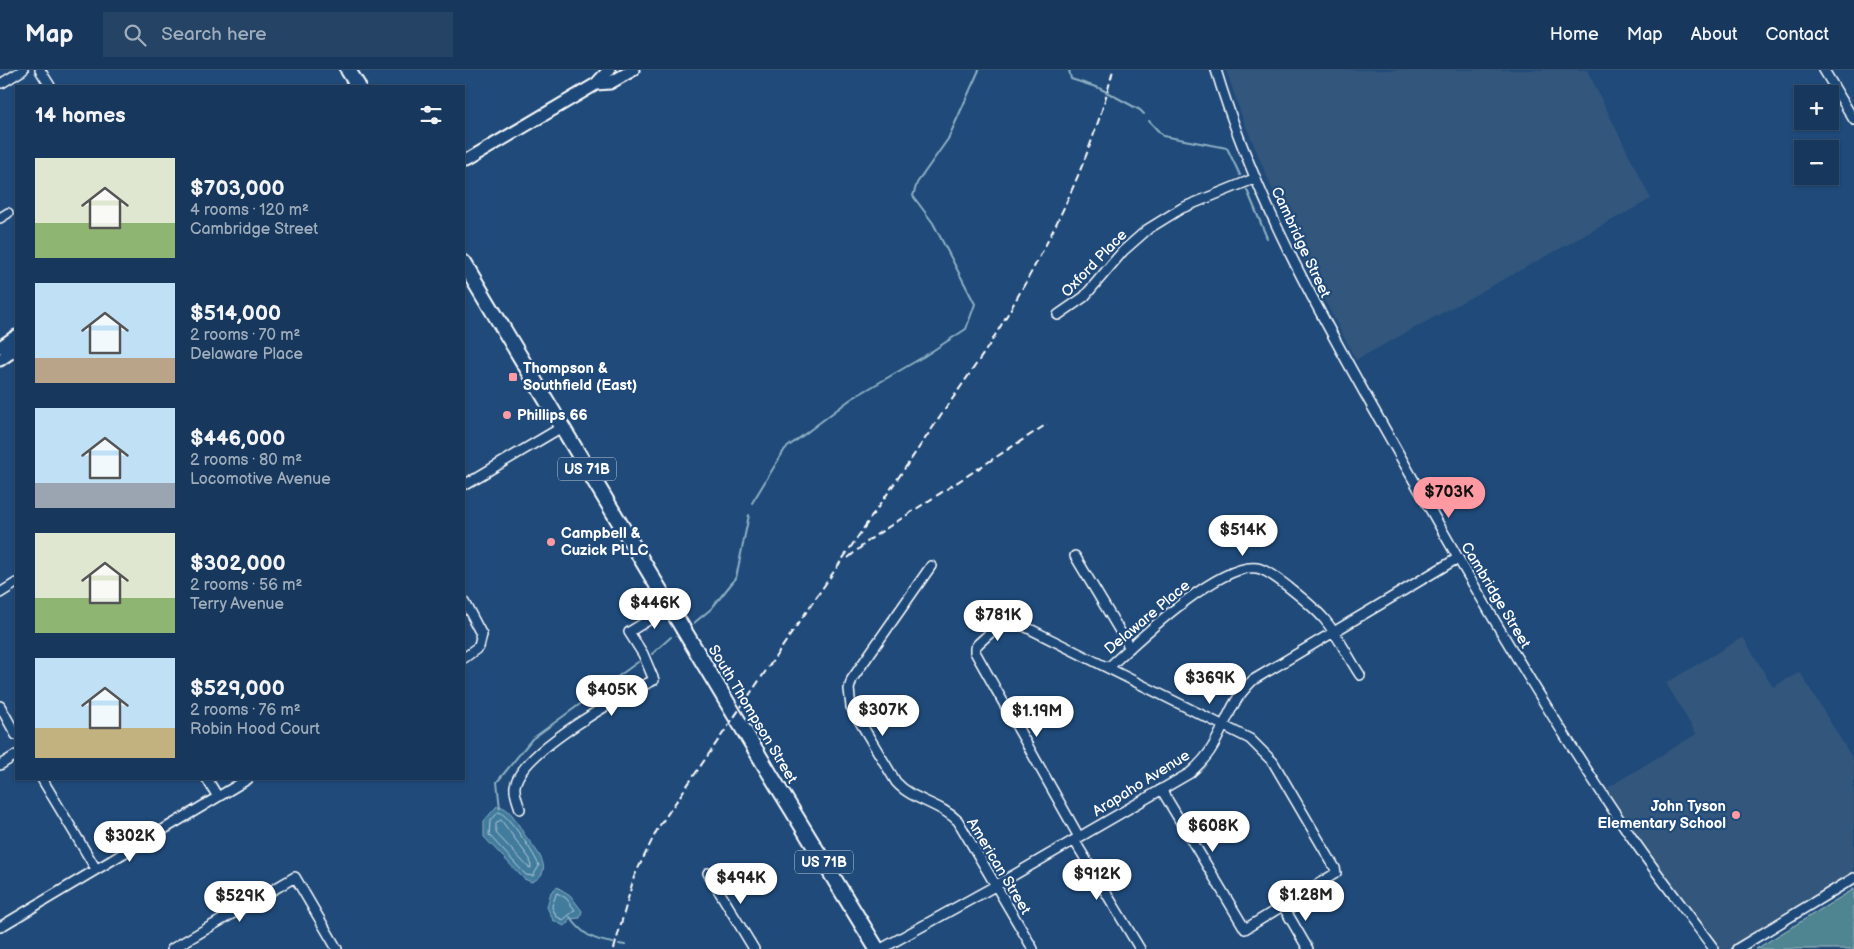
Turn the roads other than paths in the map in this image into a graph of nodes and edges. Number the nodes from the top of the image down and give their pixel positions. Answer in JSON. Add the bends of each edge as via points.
{"nodes":[{"id":1,"x":23,"y":70,"type":"edge"},
{"id":2,"x":40,"y":70,"type":"edge"},
{"id":3,"x":348,"y":70,"type":"edge"},
{"id":4,"x":609,"y":70,"type":"edge"},
{"id":5,"x":632,"y":70,"type":"edge"},
{"id":6,"x":1216,"y":70,"type":"edge"},
{"id":7,"x":1824,"y":70,"type":"edge"},
{"id":8,"x":2,"y":83,"type":"dead end"},
{"id":9,"x":596,"y":84,"type":"junction"},
{"id":10,"x":49,"y":85,"type":"edge"},
{"id":11,"x":357,"y":85,"type":"edge"},
{"id":12,"x":1854,"y":120,"type":"edge"},
{"id":13,"x":465,"y":161,"type":"edge"},
{"id":14,"x":1256,"y":178,"type":"junction"},
{"id":15,"x":465,"y":265,"type":"edge"},
{"id":16,"x":1058,"y":315,"type":"dead end"},
{"id":17,"x":15,"y":337,"type":"edge"},
{"id":18,"x":0,"y":347,"type":"edge"},
{"id":19,"x":15,"y":350,"type":"edge"},
{"id":20,"x":0,"y":360,"type":"edge"},
{"id":21,"x":562,"y":427,"type":"junction"},
{"id":22,"x":465,"y":484,"type":"edge"},
{"id":23,"x":1075,"y":556,"type":"dead end"},
{"id":24,"x":1458,"y":558,"type":"junction"},
{"id":25,"x":931,"y":566,"type":"dead end"},
{"id":26,"x":15,"y":584,"type":"edge"},
{"id":27,"x":0,"y":593,"type":"edge"},
{"id":28,"x":465,"y":603,"type":"edge"},
{"id":29,"x":670,"y":607,"type":"junction"},
{"id":30,"x":1333,"y":632,"type":"junction"},
{"id":31,"x":1130,"y":648,"type":"junction"},
{"id":32,"x":465,"y":657,"type":"edge"},
{"id":33,"x":1108,"y":668,"type":"junction"},
{"id":34,"x":1360,"y":675,"type":"dead end"},
{"id":35,"x":0,"y":706,"type":"edge"},
{"id":36,"x":1223,"y":725,"type":"junction"},
{"id":37,"x":15,"y":733,"type":"edge"},
{"id":38,"x":15,"y":756,"type":"edge"},
{"id":39,"x":0,"y":765,"type":"edge"},
{"id":40,"x":43,"y":780,"type":"edge"},
{"id":41,"x":208,"y":780,"type":"edge"},
{"id":42,"x":246,"y":780,"type":"edge"},
{"id":43,"x":1161,"y":789,"type":"junction"},
{"id":44,"x":218,"y":797,"type":"junction"},
{"id":45,"x":520,"y":809,"type":"dead end"},
{"id":46,"x":1076,"y":838,"type":"junction"},
{"id":47,"x":96,"y":869,"type":"junction"},
{"id":48,"x":708,"y":873,"type":"dead end"},
{"id":49,"x":1854,"y":878,"type":"edge"},
{"id":50,"x":995,"y":886,"type":"junction"},
{"id":51,"x":1283,"y":906,"type":"junction"},
{"id":52,"x":0,"y":927,"type":"edge"},
{"id":53,"x":172,"y":949,"type":"edge"},
{"id":54,"x":337,"y":949,"type":"edge"},
{"id":55,"x":754,"y":949,"type":"edge"},
{"id":56,"x":879,"y":949,"type":"edge"},
{"id":57,"x":1033,"y":949,"type":"edge"},
{"id":58,"x":1140,"y":949,"type":"edge"},
{"id":59,"x":1308,"y":949,"type":"edge"},
{"id":60,"x":1714,"y":949,"type":"edge"},
{"id":61,"x":1737,"y":949,"type":"edge"}],
"edges":[{"from":1,"to":8,"type":"street"},
{"from":2,"to":10,"type":"street"},
{"from":3,"to":11,"type":"highway"},
{"from":4,"to":9,"type":"main road"},
{"from":5,"to":9,"type":"main road","via":[[610,83]]},
{"from":6,"to":14,"type":"street","name":"Cambridge Street"},
{"from":7,"to":12,"type":"street"},
{"from":9,"to":13,"type":"main road"},
{"from":14,"to":16,"type":"street","name":"Oxford Place","via":[[1182,208],[1148,229],[1123,251],[1084,298]]},
{"from":14,"to":24,"type":"street","name":"Cambridge Street","via":[[1303,282]]},
{"from":15,"to":21,"type":"highway","name":"South Thompson Street","number":"US 71B"},
{"from":17,"to":18,"type":"main road"},
{"from":19,"to":20,"type":"main road"},
{"from":21,"to":22,"type":"street"},
{"from":21,"to":29,"type":"highway","name":"South Thompson Street","number":"US 71B"},
{"from":23,"to":31,"type":"street"},
{"from":24,"to":30,"type":"street","name":"Arapaho Avenue"},
{"from":24,"to":60,"type":"street","name":"Cambridge Street","via":[[1493,619],[1633,838]]},
{"from":25,"to":50,"type":"street","name":"American Street","via":[[852,679],[848,698],[896,782],[903,790],[949,813],[958,821]]},
{"from":26,"to":27,"type":"street"},
{"from":28,"to":32,"type":"street","via":[[480,628],[482,640],[474,652]]},
{"from":29,"to":45,"type":"street","via":[[629,632],[654,680],[565,732],[538,756],[518,778],[515,787]]},
{"from":29,"to":56,"type":"highway","name":"South Thompson Street","number":"US 71B"},
{"from":30,"to":31,"type":"street","name":"Delaware Place","via":[[1324,619],[1271,573],[1256,568],[1238,570],[1217,579]]},
{"from":30,"to":34,"type":"street","name":"Delaware Place"},
{"from":30,"to":36,"type":"street","name":"Arapaho Avenue","via":[[1253,680],[1231,706]]},
{"from":31,"to":33,"type":"street","name":"Delaware Place"},
{"from":33,"to":36,"type":"street"},
{"from":33,"to":46,"type":"street","via":[[1007,620],[975,648]]},
{"from":35,"to":37,"type":"street"},
{"from":36,"to":43,"type":"street","name":"Arapaho Avenue","via":[[1214,746],[1203,760],[1190,773]]},
{"from":36,"to":51,"type":"street","via":[[1250,739],[1273,762],[1335,868],[1336,873]]},
{"from":38,"to":39,"type":"street"},
{"from":40,"to":47,"type":"street"},
{"from":41,"to":44,"type":"street"},
{"from":42,"to":44,"type":"street"},
{"from":43,"to":46,"type":"street","name":"Arapaho Avenue"},
{"from":43,"to":51,"type":"street","via":[[1245,929]]},
{"from":44,"to":47,"type":"street"},
{"from":46,"to":50,"type":"street","name":"Arapaho Avenue"},
{"from":46,"to":58,"type":"street"},
{"from":47,"to":52,"type":"street"},
{"from":48,"to":55,"type":"street"},
{"from":49,"to":61,"type":"street"},
{"from":50,"to":56,"type":"street","name":"Arapaho Avenue"},
{"from":50,"to":57,"type":"street","name":"American Street"},
{"from":51,"to":59,"type":"street"},
{"from":53,"to":54,"type":"street","via":[[295,877]]}]}
